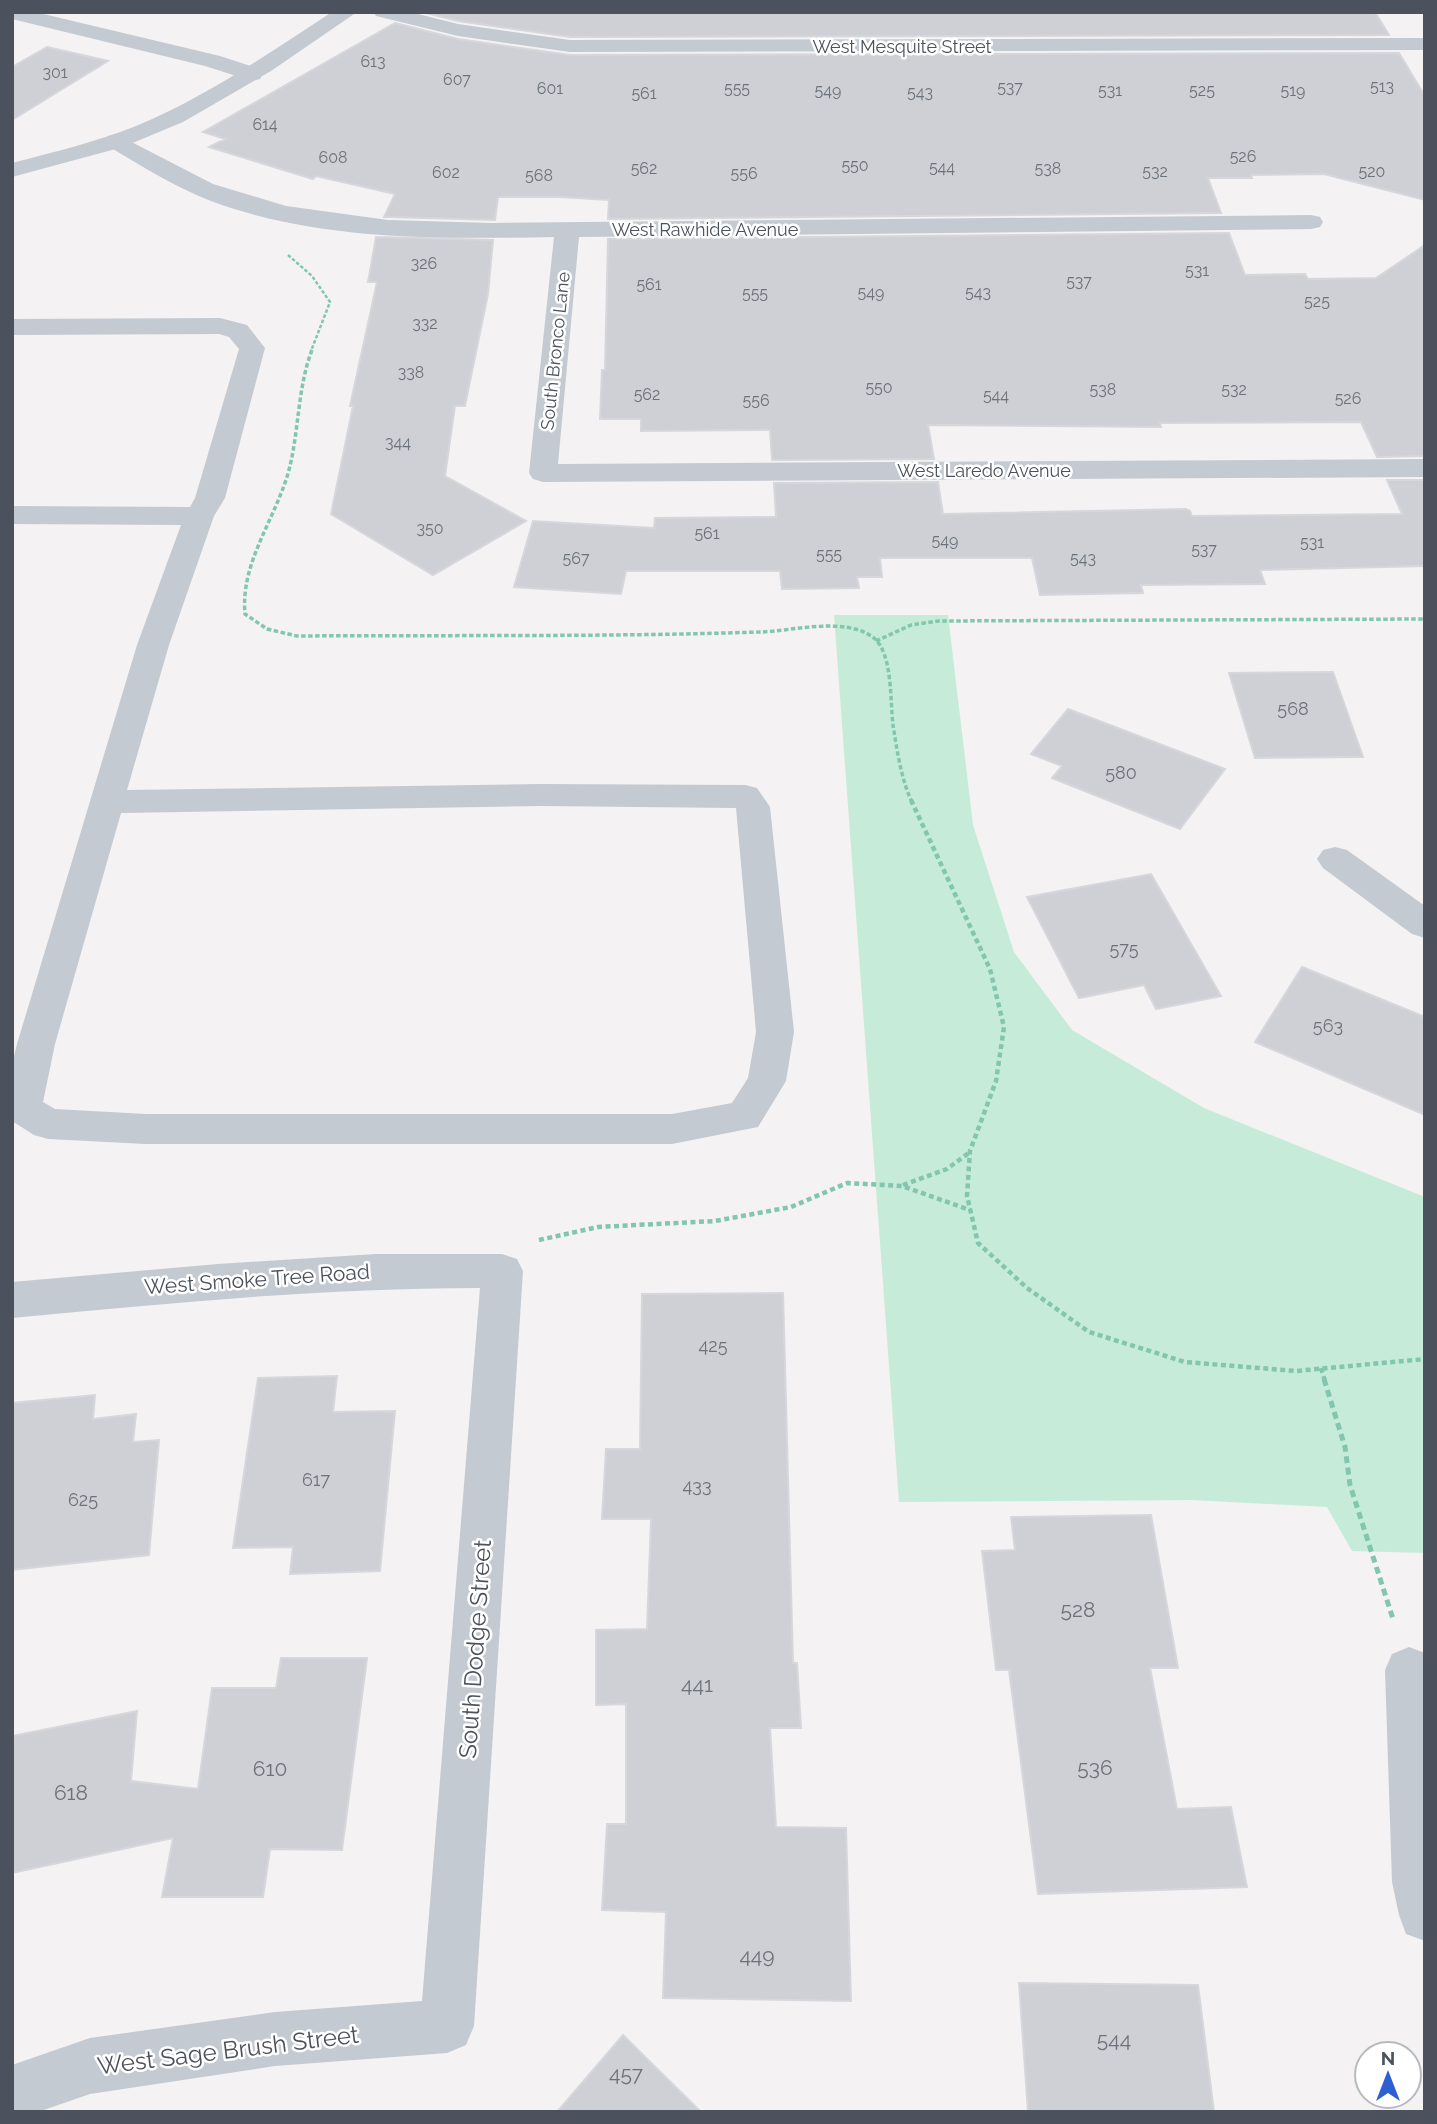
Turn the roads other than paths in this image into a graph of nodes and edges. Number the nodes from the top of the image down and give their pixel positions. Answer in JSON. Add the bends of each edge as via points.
{"nodes":[{"id":1,"x":347,"y":12,"type":"edge"},
{"id":2,"x":383,"y":12,"type":"edge"},
{"id":3,"x":17,"y":18,"type":"edge"},
{"id":4,"x":1425,"y":44,"type":"edge"},
{"id":5,"x":252,"y":74,"type":"junction"},
{"id":6,"x":116,"y":141,"type":"junction"},
{"id":7,"x":12,"y":170,"type":"edge"},
{"id":8,"x":1311,"y":222,"type":"dead end"},
{"id":9,"x":567,"y":229,"type":"junction"},
{"id":10,"x":12,"y":327,"type":"edge"},
{"id":11,"x":1425,"y":468,"type":"edge"},
{"id":12,"x":543,"y":473,"type":"joint"},
{"id":13,"x":12,"y":515,"type":"edge"},
{"id":14,"x":198,"y":516,"type":"junction"},
{"id":15,"x":107,"y":802,"type":"junction"},
{"id":16,"x":1335,"y":859,"type":"dead end"},
{"id":17,"x":1425,"y":925,"type":"edge"},
{"id":18,"x":502,"y":1271,"type":"joint"},
{"id":19,"x":12,"y":1300,"type":"edge"},
{"id":20,"x":1409,"y":1670,"type":"road end"},
{"id":21,"x":1425,"y":1916,"type":"edge"},
{"id":22,"x":447,"y":2026,"type":"joint"},
{"id":23,"x":12,"y":2093,"type":"edge"}],
"edges":[{"from":1,"to":5,"type":"street"},
{"from":2,"to":4,"type":"street","name":"West Mesquite Street","via":[[458,30],[570,46]]},
{"from":3,"to":5,"type":"street"},
{"from":5,"to":6,"type":"street"},
{"from":6,"to":7,"type":"street"},
{"from":6,"to":9,"type":"street","name":"West Rawhide Avenue","via":[[187,183],[236,201],[310,218],[390,228]]},
{"from":8,"to":9,"type":"street","name":"West Rawhide Avenue"},
{"from":9,"to":12,"type":"street","name":"South Bronco Lane"},
{"from":10,"to":14,"type":"street","via":[[220,326],[238,331],[252,348],[210,498]]},
{"from":11,"to":12,"type":"street","name":"West Laredo Avenue"},
{"from":13,"to":14,"type":"street"},
{"from":14,"to":15,"type":"street","via":[[153,645]]},
{"from":15,"to":15,"type":"street","via":[[36,1044],[22,1108],[48,1124],[146,1129],[672,1129],[744,1116],[767,1082],[775,1032],[753,807],[745,796]]},
{"from":16,"to":17,"type":"street"},
{"from":18,"to":19,"type":"street","name":"West Smoke Tree Road","via":[[376,1270]]},
{"from":18,"to":22,"type":"street","name":"South Dodge Street"},
{"from":20,"to":21,"type":"street","via":[[1418,1882]]},
{"from":22,"to":23,"type":"street","name":"West Sage Brush Street","via":[[275,2039],[90,2066]]}]}
